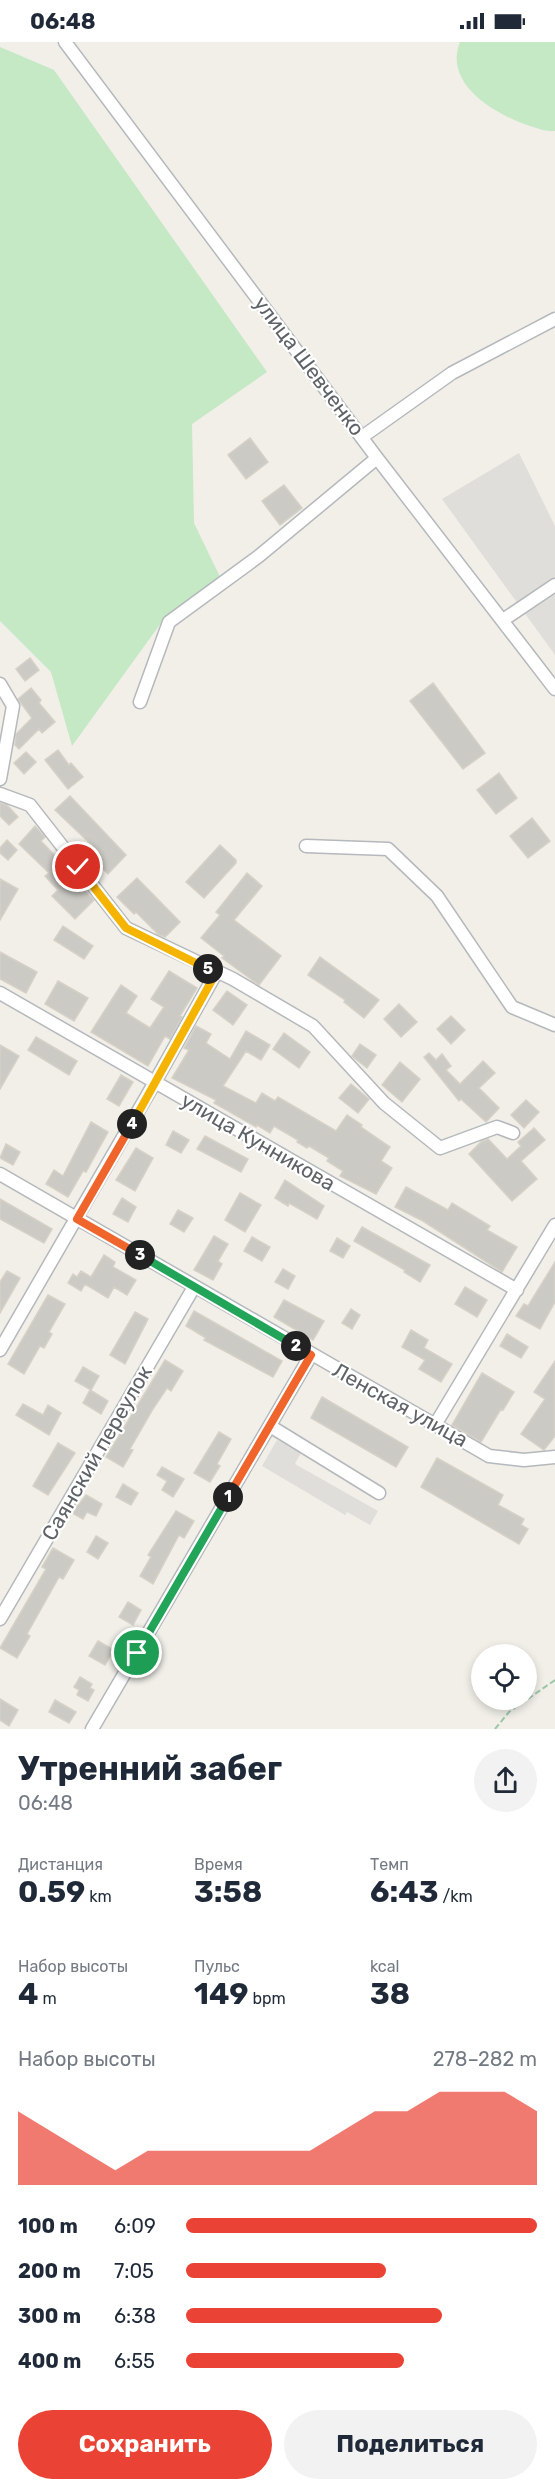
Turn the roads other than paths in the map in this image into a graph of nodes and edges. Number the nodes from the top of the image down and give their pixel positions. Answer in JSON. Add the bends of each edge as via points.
{"nodes":[{"id":1,"x":65,"y":42,"type":"edge"},
{"id":2,"x":555,"y":319,"type":"edge"},
{"id":3,"x":362,"y":437,"type":"junction"},
{"id":4,"x":377,"y":458,"type":"junction"},
{"id":5,"x":555,"y":585,"type":"edge"},
{"id":6,"x":503,"y":620,"type":"junction"},
{"id":7,"x":0,"y":684,"type":"edge"},
{"id":8,"x":555,"y":689,"type":"edge"},
{"id":9,"x":140,"y":702,"type":"dead end"},
{"id":10,"x":0,"y":779,"type":"edge"},
{"id":11,"x":0,"y":794,"type":"edge"},
{"id":12,"x":306,"y":846,"type":"dead end"},
{"id":13,"x":216,"y":973,"type":"junction"},
{"id":14,"x":0,"y":993,"type":"edge"},
{"id":15,"x":555,"y":1025,"type":"edge"},
{"id":16,"x":155,"y":1082,"type":"junction"},
{"id":17,"x":513,"y":1133,"type":"dead end"},
{"id":18,"x":0,"y":1174,"type":"edge"},
{"id":19,"x":77,"y":1219,"type":"junction"},
{"id":20,"x":555,"y":1225,"type":"edge"},
{"id":21,"x":194,"y":1287,"type":"junction"},
{"id":22,"x":517,"y":1290,"type":"junction"},
{"id":23,"x":0,"y":1350,"type":"edge"},
{"id":24,"x":311,"y":1355,"type":"junction"},
{"id":25,"x":435,"y":1425,"type":"junction"},
{"id":26,"x":270,"y":1426,"type":"junction"},
{"id":27,"x":555,"y":1457,"type":"edge"},
{"id":28,"x":379,"y":1493,"type":"dead end"},
{"id":29,"x":0,"y":1619,"type":"edge"},
{"id":30,"x":92,"y":1729,"type":"edge"}],
"edges":[{"from":1,"to":3,"type":"street","name":"улица Шевченко"},
{"from":2,"to":3,"type":"street","via":[[452,373]]},
{"from":3,"to":4,"type":"street","name":"улица Шевченко"},
{"from":4,"to":6,"type":"street","name":"улица Шевченко"},
{"from":4,"to":9,"type":"street","via":[[259,556],[169,622]]},
{"from":5,"to":6,"type":"street"},
{"from":6,"to":8,"type":"street","name":"улица Шевченко"},
{"from":7,"to":10,"type":"street","via":[[13,706]]},
{"from":11,"to":13,"type":"street","via":[[30,805],[126,928]]},
{"from":12,"to":15,"type":"street","via":[[388,849],[437,896],[512,1007]]},
{"from":13,"to":16,"type":"street"},
{"from":13,"to":17,"type":"street","via":[[313,1026],[384,1103],[440,1148],[497,1127]]},
{"from":14,"to":16,"type":"street","name":"улица Кунникова"},
{"from":16,"to":19,"type":"street"},
{"from":16,"to":22,"type":"street","name":"улица Кунникова"},
{"from":18,"to":19,"type":"street","name":"Ленская улица"},
{"from":19,"to":21,"type":"street","name":"Ленская улица"},
{"from":19,"to":23,"type":"street"},
{"from":20,"to":22,"type":"street"},
{"from":21,"to":24,"type":"street","name":"Ленская улица"},
{"from":21,"to":29,"type":"street","name":"Саянский переулок"},
{"from":22,"to":25,"type":"street"},
{"from":24,"to":25,"type":"street","name":"Ленская улица"},
{"from":24,"to":26,"type":"street"},
{"from":25,"to":27,"type":"street","name":"Ленская улица","via":[[489,1456],[524,1460]]},
{"from":26,"to":28,"type":"street"},
{"from":26,"to":30,"type":"street"}]}
